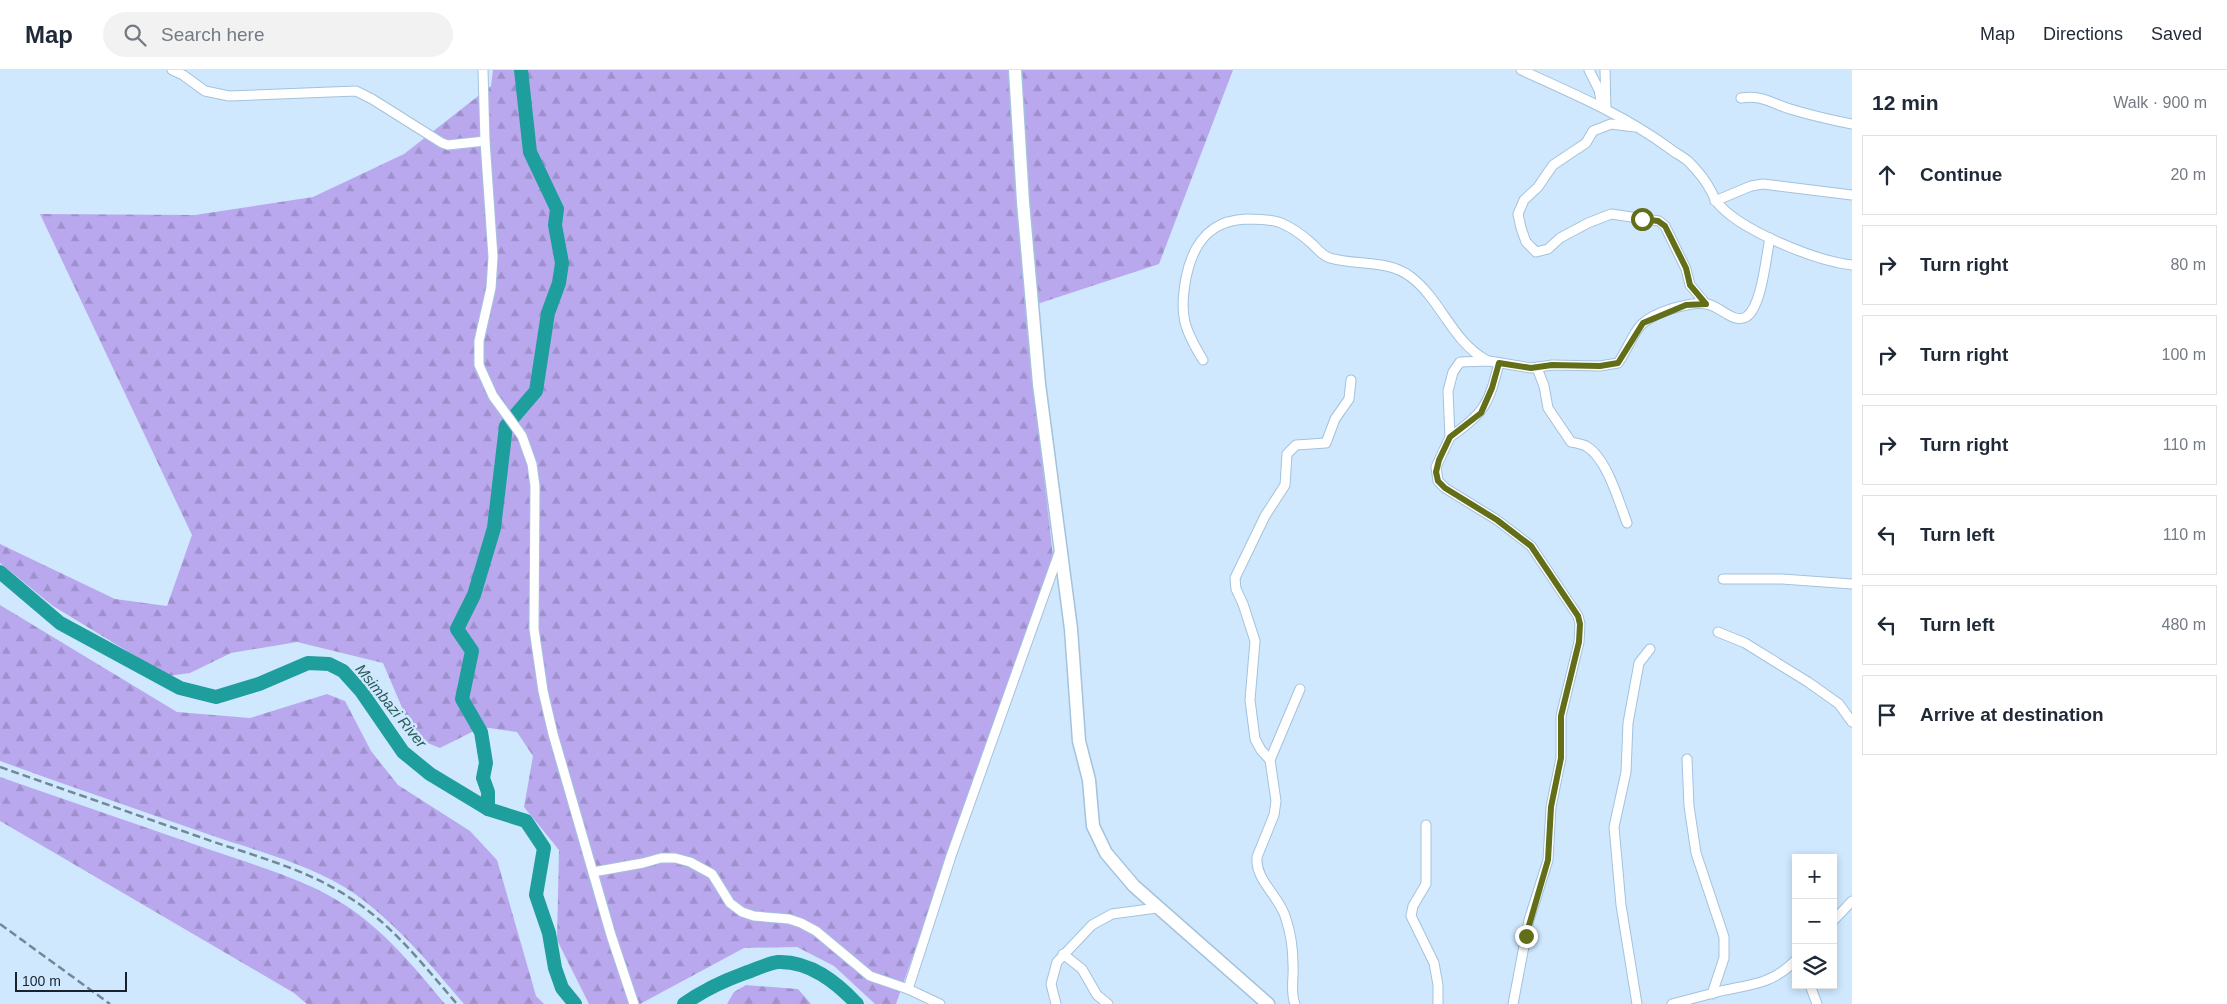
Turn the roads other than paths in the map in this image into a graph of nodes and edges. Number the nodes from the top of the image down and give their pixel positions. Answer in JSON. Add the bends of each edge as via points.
{"nodes":[{"id":1,"x":172,"y":70,"type":"edge"},
{"id":2,"x":483,"y":70,"type":"edge"},
{"id":3,"x":1015,"y":70,"type":"edge"},
{"id":4,"x":1521,"y":70,"type":"edge"},
{"id":5,"x":1589,"y":70,"type":"edge"},
{"id":6,"x":1605,"y":70,"type":"edge"},
{"id":7,"x":1741,"y":98,"type":"dead end"},
{"id":8,"x":1604,"y":108,"type":"junction"},
{"id":9,"x":1852,"y":124,"type":"edge"},
{"id":10,"x":1635,"y":126,"type":"junction"},
{"id":11,"x":485,"y":141,"type":"junction"},
{"id":12,"x":1852,"y":195,"type":"edge"},
{"id":13,"x":1716,"y":201,"type":"junction"},
{"id":14,"x":1770,"y":238,"type":"junction"},
{"id":15,"x":1852,"y":265,"type":"edge"},
{"id":16,"x":1706,"y":304,"type":"junction"},
{"id":17,"x":1203,"y":360,"type":"dead end"},
{"id":18,"x":1489,"y":361,"type":"junction"},
{"id":19,"x":1499,"y":363,"type":"junction"},
{"id":20,"x":1537,"y":368,"type":"junction"},
{"id":21,"x":1351,"y":380,"type":"dead end"},
{"id":22,"x":1450,"y":437,"type":"junction"},
{"id":23,"x":1627,"y":523,"type":"dead end"},
{"id":24,"x":1060,"y":550,"type":"junction"},
{"id":25,"x":1723,"y":579,"type":"dead end"},
{"id":26,"x":1852,"y":584,"type":"edge"},
{"id":27,"x":1718,"y":632,"type":"dead end"},
{"id":28,"x":1650,"y":649,"type":"dead end"},
{"id":29,"x":1300,"y":689,"type":"dead end"},
{"id":30,"x":1852,"y":722,"type":"edge"},
{"id":31,"x":1687,"y":759,"type":"dead end"},
{"id":32,"x":1270,"y":760,"type":"junction"},
{"id":33,"x":1426,"y":826,"type":"dead end"},
{"id":34,"x":593,"y":872,"type":"junction"},
{"id":35,"x":1852,"y":901,"type":"edge"},
{"id":36,"x":1157,"y":908,"type":"junction"},
{"id":37,"x":1837,"y":917,"type":"edge"},
{"id":38,"x":1063,"y":954,"type":"junction"},
{"id":39,"x":1792,"y":966,"type":"edge"},
{"id":40,"x":908,"y":989,"type":"junction"},
{"id":41,"x":1811,"y":989,"type":"edge"},
{"id":42,"x":1712,"y":994,"type":"junction"},
{"id":43,"x":634,"y":1004,"type":"edge"},
{"id":44,"x":940,"y":1004,"type":"edge"},
{"id":45,"x":1056,"y":1004,"type":"edge"},
{"id":46,"x":1108,"y":1004,"type":"edge"},
{"id":47,"x":1268,"y":1004,"type":"edge"},
{"id":48,"x":1295,"y":1004,"type":"edge"},
{"id":49,"x":1438,"y":1004,"type":"edge"},
{"id":50,"x":1513,"y":1004,"type":"edge"},
{"id":51,"x":1637,"y":1004,"type":"edge"},
{"id":52,"x":1672,"y":1004,"type":"edge"},
{"id":53,"x":1817,"y":1004,"type":"edge"}],
"edges":[{"from":1,"to":11,"type":"street","via":[[205,91],[229,96],[356,91],[442,143]]},
{"from":2,"to":11,"type":"street"},
{"from":3,"to":24,"type":"street","via":[[1038,375]]},
{"from":4,"to":8,"type":"street"},
{"from":5,"to":8,"type":"street"},
{"from":6,"to":8,"type":"street"},
{"from":7,"to":9,"type":"street","via":[[1754,96],[1789,109]]},
{"from":8,"to":10,"type":"street"},
{"from":10,"to":13,"type":"street","via":[[1688,161]]},
{"from":10,"to":16,"type":"street","via":[[1611,124],[1593,131],[1586,143],[1553,165],[1520,207],[1518,214],[1526,242],[1536,252],[1544,251],[1560,238],[1611,214],[1658,221],[1665,226],[1686,268],[1690,285]]},
{"from":11,"to":34,"type":"street","via":[[493,257],[491,288],[479,341],[479,365],[486,384],[516,427],[532,464],[535,486],[534,629],[543,691]]},
{"from":12,"to":13,"type":"street","via":[[1763,184]]},
{"from":13,"to":14,"type":"street","via":[[1732,216]]},
{"from":14,"to":15,"type":"street","via":[[1819,258]]},
{"from":14,"to":16,"type":"street","via":[[1758,299],[1750,313],[1738,319]]},
{"from":16,"to":20,"type":"street","via":[[1686,305],[1643,323],[1618,363]]},
{"from":17,"to":18,"type":"street","via":[[1182,316],[1186,275],[1193,257],[1206,234],[1219,224],[1258,219],[1281,224],[1303,236],[1329,257],[1395,268],[1410,276],[1430,294],[1469,347]]},
{"from":18,"to":19,"type":"street"},
{"from":18,"to":22,"type":"street","via":[[1460,362],[1456,367],[1448,391]]},
{"from":19,"to":20,"type":"street"},
{"from":19,"to":22,"type":"street","via":[[1481,413]]},
{"from":20,"to":23,"type":"street","via":[[1551,413],[1571,442],[1584,445],[1597,456]]},
{"from":21,"to":32,"type":"street","via":[[1349,399],[1335,419],[1326,443],[1296,445],[1287,454],[1286,485],[1266,516],[1235,578],[1255,641],[1250,700],[1255,739]]},
{"from":22,"to":50,"type":"street","via":[[1436,466],[1438,481],[1531,546],[1578,616],[1580,624],[1575,662],[1561,716],[1561,758],[1551,807],[1548,860],[1529,920]]},
{"from":24,"to":36,"type":"street","via":[[1071,629],[1079,741],[1089,780],[1093,826],[1100,844],[1118,870]]},
{"from":24,"to":40,"type":"street","via":[[950,856]]},
{"from":25,"to":26,"type":"street"},
{"from":27,"to":30,"type":"street","via":[[1745,643],[1808,682],[1839,704]]},
{"from":28,"to":51,"type":"street","via":[[1639,663],[1628,723],[1626,772],[1614,826],[1621,905]]},
{"from":29,"to":32,"type":"street"},
{"from":31,"to":42,"type":"street","via":[[1696,853],[1724,937],[1724,958]]},
{"from":32,"to":48,"type":"street","via":[[1276,800],[1274,815],[1257,857],[1258,874],[1281,904],[1286,918]]},
{"from":33,"to":49,"type":"street","via":[[1426,884],[1411,916],[1434,963]]},
{"from":34,"to":40,"type":"street","via":[[661,858],[690,862],[712,874],[730,903],[742,912],[801,923],[816,931],[870,976]]},
{"from":34,"to":43,"type":"street"},
{"from":35,"to":37,"type":"street"},
{"from":36,"to":38,"type":"street","via":[[1112,914],[1100,919]]},
{"from":36,"to":47,"type":"street"},
{"from":38,"to":45,"type":"street","via":[[1055,968],[1052,984]]},
{"from":38,"to":46,"type":"street","via":[[1082,969],[1097,995]]},
{"from":39,"to":42,"type":"street","via":[[1764,982]]},
{"from":40,"to":44,"type":"street"},
{"from":41,"to":53,"type":"street"},
{"from":42,"to":52,"type":"street"}]}
